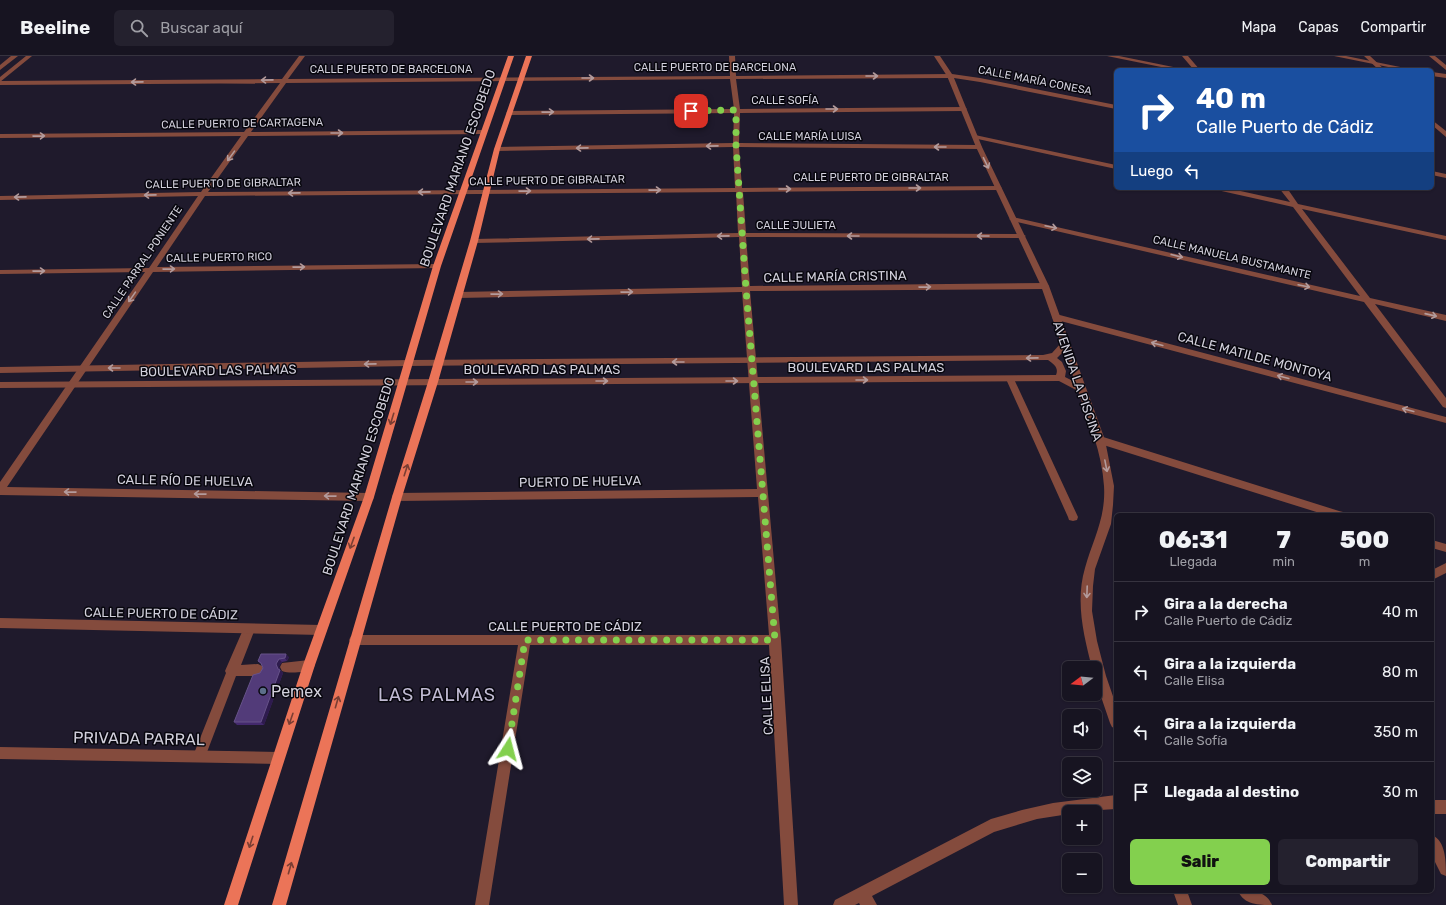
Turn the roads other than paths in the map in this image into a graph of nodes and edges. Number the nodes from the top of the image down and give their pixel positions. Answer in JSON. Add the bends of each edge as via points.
{"nodes":[{"id":1,"x":15,"y":56,"type":"edge"},
{"id":2,"x":29,"y":56,"type":"edge"},
{"id":3,"x":302,"y":56,"type":"edge"},
{"id":4,"x":511,"y":56,"type":"edge"},
{"id":5,"x":529,"y":56,"type":"edge"},
{"id":6,"x":732,"y":56,"type":"edge"},
{"id":7,"x":937,"y":56,"type":"edge"},
{"id":8,"x":1110,"y":56,"type":"edge"},
{"id":9,"x":1185,"y":56,"type":"edge"},
{"id":10,"x":1337,"y":56,"type":"edge"},
{"id":11,"x":1367,"y":56,"type":"edge"},
{"id":12,"x":1432,"y":56,"type":"edge"},
{"id":13,"x":1375,"y":63,"type":"junction"},
{"id":14,"x":0,"y":68,"type":"edge"},
{"id":15,"x":1174,"y":68,"type":"edge"},
{"id":16,"x":1195,"y":68,"type":"edge"},
{"id":17,"x":1380,"y":68,"type":"edge"},
{"id":18,"x":1401,"y":68,"type":"edge"},
{"id":19,"x":1446,"y":68,"type":"edge"},
{"id":20,"x":1434,"y":74,"type":"edge"},
{"id":21,"x":950,"y":76,"type":"junction"},
{"id":22,"x":1446,"y":76,"type":"edge"},
{"id":23,"x":733,"y":77,"type":"junction"},
{"id":24,"x":521,"y":78,"type":"junction"},
{"id":25,"x":502,"y":79,"type":"junction"},
{"id":26,"x":0,"y":80,"type":"edge"},
{"id":27,"x":285,"y":80,"type":"junction"},
{"id":28,"x":0,"y":83,"type":"edge"},
{"id":29,"x":1114,"y":108,"type":"edge"},
{"id":30,"x":964,"y":109,"type":"junction"},
{"id":31,"x":736,"y":110,"type":"junction"},
{"id":32,"x":509,"y":113,"type":"junction"},
{"id":33,"x":1434,"y":122,"type":"edge"},
{"id":34,"x":1434,"y":124,"type":"edge"},
{"id":35,"x":1446,"y":124,"type":"edge"},
{"id":36,"x":484,"y":132,"type":"junction"},
{"id":37,"x":248,"y":133,"type":"junction"},
{"id":38,"x":1446,"y":135,"type":"edge"},
{"id":39,"x":0,"y":136,"type":"edge"},
{"id":40,"x":975,"y":137,"type":"junction"},
{"id":41,"x":736,"y":145,"type":"junction"},
{"id":42,"x":979,"y":147,"type":"junction"},
{"id":43,"x":498,"y":149,"type":"junction"},
{"id":44,"x":1114,"y":167,"type":"edge"},
{"id":45,"x":1434,"y":173,"type":"edge"},
{"id":46,"x":1446,"y":176,"type":"edge"},
{"id":47,"x":998,"y":188,"type":"junction"},
{"id":48,"x":740,"y":189,"type":"junction"},
{"id":49,"x":1226,"y":190,"type":"edge"},
{"id":50,"x":1284,"y":190,"type":"edge"},
{"id":51,"x":486,"y":191,"type":"junction"},
{"id":52,"x":463,"y":192,"type":"junction"},
{"id":53,"x":203,"y":194,"type":"junction"},
{"id":54,"x":0,"y":198,"type":"edge"},
{"id":55,"x":1294,"y":205,"type":"junction"},
{"id":56,"x":1013,"y":219,"type":"junction"},
{"id":57,"x":743,"y":235,"type":"junction"},
{"id":58,"x":1022,"y":236,"type":"junction"},
{"id":59,"x":1446,"y":238,"type":"edge"},
{"id":60,"x":474,"y":241,"type":"junction"},
{"id":61,"x":437,"y":266,"type":"junction"},
{"id":62,"x":152,"y":269,"type":"junction"},
{"id":63,"x":0,"y":272,"type":"edge"},
{"id":64,"x":1045,"y":286,"type":"junction"},
{"id":65,"x":746,"y":289,"type":"junction"},
{"id":66,"x":458,"y":295,"type":"junction"},
{"id":67,"x":1366,"y":299,"type":"junction"},
{"id":68,"x":1056,"y":317,"type":"junction"},
{"id":69,"x":1446,"y":318,"type":"edge"},
{"id":70,"x":1065,"y":344,"type":"junction"},
{"id":71,"x":1050,"y":357,"type":"junction"},
{"id":72,"x":753,"y":361,"type":"junction"},
{"id":73,"x":409,"y":363,"type":"junction"},
{"id":74,"x":438,"y":363,"type":"junction"},
{"id":75,"x":83,"y":368,"type":"junction"},
{"id":76,"x":0,"y":370,"type":"edge"},
{"id":77,"x":1060,"y":378,"type":"junction"},
{"id":78,"x":1010,"y":379,"type":"junction"},
{"id":79,"x":755,"y":381,"type":"junction"},
{"id":80,"x":404,"y":382,"type":"junction"},
{"id":81,"x":433,"y":382,"type":"junction"},
{"id":82,"x":72,"y":384,"type":"junction"},
{"id":83,"x":0,"y":385,"type":"edge"},
{"id":84,"x":1081,"y":389,"type":"junction"},
{"id":85,"x":1446,"y":405,"type":"edge"},
{"id":86,"x":1446,"y":420,"type":"edge"},
{"id":87,"x":1100,"y":440,"type":"junction"},
{"id":88,"x":0,"y":490,"type":"edge"},
{"id":89,"x":762,"y":493,"type":"junction"},
{"id":90,"x":369,"y":497,"type":"junction"},
{"id":91,"x":397,"y":497,"type":"junction"},
{"id":92,"x":1333,"y":513,"type":"edge"},
{"id":93,"x":1073,"y":517,"type":"dead end"},
{"id":94,"x":1434,"y":545,"type":"edge"},
{"id":95,"x":1446,"y":548,"type":"edge"},
{"id":96,"x":1446,"y":568,"type":"edge"},
{"id":97,"x":1434,"y":574,"type":"edge"},
{"id":98,"x":0,"y":623,"type":"edge"},
{"id":99,"x":249,"y":629,"type":"junction"},
{"id":100,"x":321,"y":630,"type":"junction"},
{"id":101,"x":355,"y":640,"type":"junction"},
{"id":102,"x":525,"y":640,"type":"junction"},
{"id":103,"x":775,"y":640,"type":"junction"},
{"id":104,"x":309,"y":665,"type":"junction"},
{"id":105,"x":286,"y":667,"type":"dead end"},
{"id":106,"x":258,"y":670,"type":"dead end"},
{"id":107,"x":231,"y":671,"type":"junction"},
{"id":108,"x":1114,"y":717,"type":"edge"},
{"id":109,"x":0,"y":753,"type":"edge"},
{"id":110,"x":199,"y":756,"type":"junction"},
{"id":111,"x":278,"y":758,"type":"junction"},
{"id":112,"x":1114,"y":802,"type":"edge"},
{"id":113,"x":1434,"y":807,"type":"edge"},
{"id":114,"x":1446,"y":807,"type":"edge"},
{"id":115,"x":1434,"y":846,"type":"edge"},
{"id":116,"x":1446,"y":869,"type":"edge"},
{"id":117,"x":1181,"y":893,"type":"edge"},
{"id":118,"x":1248,"y":893,"type":"edge"},
{"id":119,"x":865,"y":900,"type":"edge"},
{"id":120,"x":231,"y":905,"type":"edge"},
{"id":121,"x":279,"y":905,"type":"edge"},
{"id":122,"x":482,"y":905,"type":"edge"},
{"id":123,"x":790,"y":905,"type":"edge"},
{"id":124,"x":840,"y":905,"type":"edge"},
{"id":125,"x":1186,"y":905,"type":"edge"},
{"id":126,"x":1265,"y":905,"type":"edge"}],
"edges":[{"from":1,"to":14,"type":"street"},
{"from":2,"to":26,"type":"street"},
{"from":3,"to":27,"type":"street","name":"CALLE PARRAL PONIENTE"},
{"from":4,"to":25,"type":"main road","name":"BOULEVARD MARIANO ESCOBEDO"},
{"from":5,"to":24,"type":"main road"},
{"from":6,"to":23,"type":"street","name":"CALLE ELISA"},
{"from":7,"to":21,"type":"street","name":"AVENIDA LA PISCINA"},
{"from":8,"to":15,"type":"street"},
{"from":9,"to":16,"type":"street"},
{"from":10,"to":13,"type":"street"},
{"from":11,"to":13,"type":"street"},
{"from":12,"to":19,"type":"street"},
{"from":13,"to":17,"type":"street"},
{"from":13,"to":18,"type":"street"},
{"from":20,"to":22,"type":"street"},
{"from":23,"to":21,"type":"street","name":"CALLE PUERTO DE BARCELONA","one_way":true},
{"from":21,"to":29,"type":"street","name":"CALLE MARÍA CONESA"},
{"from":21,"to":30,"type":"street","name":"AVENIDA LA PISCINA"},
{"from":24,"to":23,"type":"street","name":"CALLE PUERTO DE BARCELONA","one_way":true},
{"from":23,"to":31,"type":"street","name":"CALLE ELISA"},
{"from":24,"to":25,"type":"street","name":"CALLE PUERTO DE BARCELONA"},
{"from":24,"to":32,"type":"main road"},
{"from":25,"to":27,"type":"street","name":"CALLE PUERTO DE BARCELONA"},
{"from":25,"to":36,"type":"main road","name":"BOULEVARD MARIANO ESCOBEDO"},
{"from":27,"to":28,"type":"street","name":"CALLE PUERTO DE BARCELONA","one_way":true},
{"from":27,"to":37,"type":"street","name":"CALLE PARRAL PONIENTE"},
{"from":31,"to":30,"type":"street","name":"CALLE SOFÍA","one_way":true},
{"from":30,"to":40,"type":"street","name":"AVENIDA LA PISCINA"},
{"from":32,"to":31,"type":"street","name":"CALLE SOFÍA","one_way":true},
{"from":31,"to":41,"type":"street","name":"CALLE ELISA"},
{"from":32,"to":43,"type":"main road"},
{"from":33,"to":35,"type":"street"},
{"from":34,"to":38,"type":"street"},
{"from":37,"to":36,"type":"street","name":"CALLE PUERTO DE CARTAGENA","one_way":true},
{"from":36,"to":52,"type":"main road","name":"BOULEVARD MARIANO ESCOBEDO"},
{"from":39,"to":37,"type":"street","name":"CALLE PUERTO DE CARTAGENA","one_way":true},
{"from":37,"to":53,"type":"street","name":"CALLE PARRAL PONIENTE","one_way":true},
{"from":40,"to":42,"type":"street","name":"AVENIDA LA PISCINA"},
{"from":40,"to":44,"type":"street"},
{"from":42,"to":41,"type":"street","name":"CALLE MARÍA LUISA","one_way":true},
{"from":41,"to":43,"type":"street","name":"CALLE MARÍA LUISA","one_way":true},
{"from":41,"to":48,"type":"street","name":"CALLE ELISA"},
{"from":42,"to":47,"type":"street","name":"AVENIDA LA PISCINA","one_way":true},
{"from":43,"to":51,"type":"main road"},
{"from":45,"to":46,"type":"street"},
{"from":48,"to":47,"type":"street","name":"CALLE PUERTO DE GIBRALTAR","one_way":true},
{"from":47,"to":56,"type":"street","name":"AVENIDA LA PISCINA"},
{"from":51,"to":48,"type":"street","name":"CALLE PUERTO DE GIBRALTAR","one_way":true},
{"from":48,"to":57,"type":"street","name":"CALLE ELISA"},
{"from":49,"to":55,"type":"street"},
{"from":50,"to":55,"type":"street"},
{"from":51,"to":52,"type":"street","name":"CALLE PUERTO DE GIBRALTAR"},
{"from":51,"to":60,"type":"main road"},
{"from":52,"to":53,"type":"street","name":"CALLE PUERTO DE GIBRALTAR","one_way":true},
{"from":52,"to":61,"type":"main road","name":"BOULEVARD MARIANO ESCOBEDO"},
{"from":53,"to":54,"type":"street","name":"CALLE PUERTO DE GIBRALTAR","one_way":true},
{"from":53,"to":62,"type":"street","name":"CALLE PARRAL PONIENTE"},
{"from":55,"to":59,"type":"street"},
{"from":55,"to":67,"type":"street"},
{"from":56,"to":58,"type":"street","name":"AVENIDA LA PISCINA"},
{"from":56,"to":67,"type":"street","name":"CALLE MANUELA BUSTAMANTE","one_way":true},
{"from":58,"to":57,"type":"street","name":"CALLE JULIETA","one_way":true},
{"from":57,"to":60,"type":"street","name":"CALLE JULIETA","one_way":true},
{"from":57,"to":65,"type":"street","name":"CALLE ELISA"},
{"from":58,"to":64,"type":"street","name":"AVENIDA LA PISCINA"},
{"from":60,"to":66,"type":"main road"},
{"from":62,"to":61,"type":"street","name":"CALLE PUERTO RICO","one_way":true},
{"from":61,"to":73,"type":"main road","name":"BOULEVARD MARIANO ESCOBEDO"},
{"from":63,"to":62,"type":"street","name":"CALLE PUERTO RICO","one_way":true},
{"from":62,"to":75,"type":"street","name":"CALLE PARRAL PONIENTE","one_way":true},
{"from":65,"to":64,"type":"street","name":"CALLE MARÍA CRISTINA","one_way":true},
{"from":64,"to":68,"type":"street","name":"AVENIDA LA PISCINA"},
{"from":66,"to":65,"type":"street","name":"CALLE MARÍA CRISTINA","one_way":true},
{"from":65,"to":72,"type":"street","name":"CALLE ELISA"},
{"from":66,"to":74,"type":"main road"},
{"from":67,"to":69,"type":"street","name":"CALLE MANUELA BUSTAMANTE","one_way":true},
{"from":67,"to":85,"type":"street"},
{"from":68,"to":70,"type":"street","name":"AVENIDA LA PISCINA"},
{"from":86,"to":68,"type":"street","name":"CALLE MATILDE MONTOYA","one_way":true},
{"from":70,"to":71,"type":"street","via":[[1058,353]]},
{"from":70,"to":84,"type":"street","name":"AVENIDA LA PISCINA"},
{"from":71,"to":72,"type":"street","name":"BOULEVARD LAS PALMAS","one_way":true},
{"from":71,"to":77,"type":"street","via":[[1061,367]]},
{"from":72,"to":74,"type":"street","name":"BOULEVARD LAS PALMAS","one_way":true},
{"from":72,"to":79,"type":"street","name":"CALLE ELISA"},
{"from":73,"to":74,"type":"street","name":"BOULEVARD LAS PALMAS"},
{"from":73,"to":75,"type":"street","name":"BOULEVARD LAS PALMAS","one_way":true},
{"from":73,"to":80,"type":"main road","name":"BOULEVARD MARIANO ESCOBEDO"},
{"from":74,"to":81,"type":"main road"},
{"from":75,"to":76,"type":"street","name":"BOULEVARD LAS PALMAS"},
{"from":75,"to":82,"type":"street","name":"CALLE PARRAL PONIENTE"},
{"from":77,"to":78,"type":"street","name":"BOULEVARD LAS PALMAS"},
{"from":77,"to":84,"type":"street","name":"BOULEVARD LAS PALMAS"},
{"from":79,"to":78,"type":"street","name":"BOULEVARD LAS PALMAS","one_way":true},
{"from":78,"to":93,"type":"street"},
{"from":81,"to":79,"type":"street","name":"BOULEVARD LAS PALMAS","one_way":true},
{"from":79,"to":89,"type":"street","name":"CALLE ELISA"},
{"from":80,"to":81,"type":"street","name":"BOULEVARD LAS PALMAS"},
{"from":80,"to":82,"type":"street","name":"BOULEVARD LAS PALMAS"},
{"from":80,"to":90,"type":"main road","name":"BOULEVARD MARIANO ESCOBEDO","one_way":true},
{"from":91,"to":81,"type":"main road","one_way":true},
{"from":82,"to":83,"type":"street","name":"BOULEVARD LAS PALMAS"},
{"from":82,"to":88,"type":"street","name":"CALLE PARRAL PONIENTE"},
{"from":84,"to":87,"type":"street","name":"AVENIDA LA PISCINA"},
{"from":87,"to":92,"type":"street"},
{"from":87,"to":108,"type":"street","name":"AVENIDA LA PISCINA","one_way":true,"via":[[1109,486],[1106,524],[1090,569],[1086,611],[1100,676]]},
{"from":90,"to":88,"type":"street","name":"CALLE RÍO DE HUELVA","one_way":true},
{"from":89,"to":91,"type":"street","name":"PUERTO DE HUELVA"},
{"from":89,"to":103,"type":"street","name":"CALLE ELISA"},
{"from":90,"to":100,"type":"main road","name":"BOULEVARD MARIANO ESCOBEDO","one_way":true},
{"from":91,"to":101,"type":"main road"},
{"from":94,"to":95,"type":"street"},
{"from":96,"to":97,"type":"street"},
{"from":98,"to":99,"type":"street","name":"CALLE PUERTO DE CÁDIZ"},
{"from":99,"to":100,"type":"street","name":"CALLE PUERTO DE CÁDIZ"},
{"from":99,"to":107,"type":"street"},
{"from":100,"to":104,"type":"main road","name":"BOULEVARD MARIANO ESCOBEDO"},
{"from":101,"to":102,"type":"street","name":"CALLE PUERTO DE CÁDIZ"},
{"from":121,"to":101,"type":"main road","one_way":true},
{"from":102,"to":103,"type":"street","name":"CALLE PUERTO DE CÁDIZ"},
{"from":102,"to":122,"type":"street"},
{"from":103,"to":123,"type":"street","name":"CALLE ELISA"},
{"from":104,"to":105,"type":"street"},
{"from":104,"to":111,"type":"main road","name":"BOULEVARD MARIANO ESCOBEDO","one_way":true},
{"from":106,"to":107,"type":"street"},
{"from":107,"to":110,"type":"street"},
{"from":109,"to":110,"type":"street","name":"PRIVADA PARRAL"},
{"from":110,"to":111,"type":"street","name":"PRIVADA PARRAL"},
{"from":111,"to":120,"type":"main road","name":"BOULEVARD MARIANO ESCOBEDO","one_way":true},
{"from":112,"to":119,"type":"street","via":[[1042,811],[991,826]]},
{"from":113,"to":114,"type":"street"},
{"from":115,"to":116,"type":"street"},
{"from":117,"to":125,"type":"street"},
{"from":118,"to":126,"type":"street"},
{"from":119,"to":124,"type":"street"}]}
